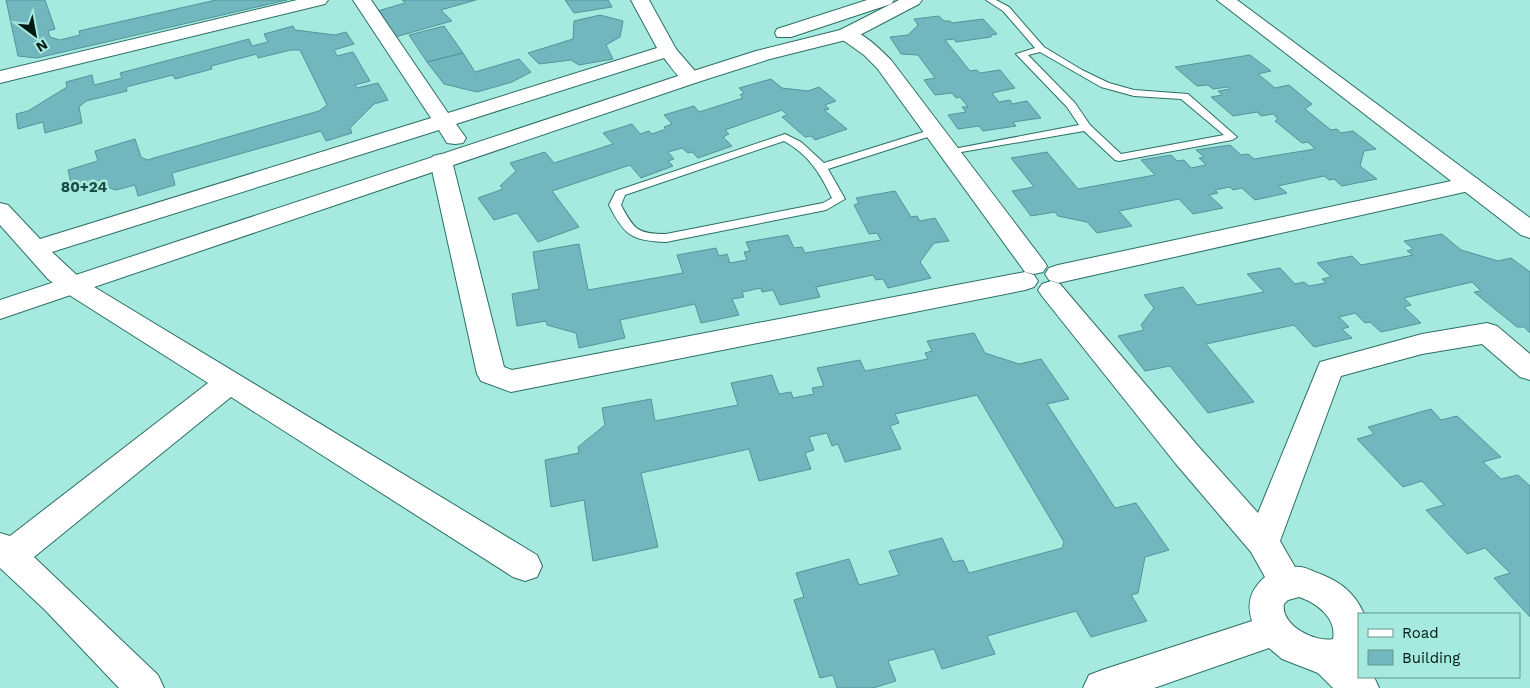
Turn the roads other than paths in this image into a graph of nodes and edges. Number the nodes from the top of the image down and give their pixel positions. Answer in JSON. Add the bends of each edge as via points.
{"nodes":[{"id":1,"x":319,"y":0,"type":"edge"},
{"id":2,"x":362,"y":0,"type":"edge"},
{"id":3,"x":640,"y":0,"type":"edge"},
{"id":4,"x":885,"y":0,"type":"edge"},
{"id":5,"x":913,"y":0,"type":"edge"},
{"id":6,"x":990,"y":0,"type":"edge"},
{"id":7,"x":1226,"y":0,"type":"edge"},
{"id":8,"x":849,"y":12,"type":"junction"},
{"id":9,"x":871,"y":23,"type":"junction"},
{"id":10,"x":813,"y":24,"type":"junction"},
{"id":11,"x":840,"y":36,"type":"junction"},
{"id":12,"x":1041,"y":49,"type":"junction"},
{"id":13,"x":680,"y":65,"type":"junction"},
{"id":14,"x":0,"y":76,"type":"edge"},
{"id":15,"x":1086,"y":127,"type":"junction"},
{"id":16,"x":449,"y":130,"type":"junction"},
{"id":17,"x":933,"y":132,"type":"junction"},
{"id":18,"x":948,"y":153,"type":"junction"},
{"id":19,"x":441,"y":161,"type":"junction"},
{"id":20,"x":822,"y":168,"type":"junction"},
{"id":21,"x":1470,"y":184,"type":"junction"},
{"id":22,"x":0,"y":210,"type":"edge"},
{"id":23,"x":1530,"y":230,"type":"edge"},
{"id":24,"x":34,"y":249,"type":"junction"},
{"id":25,"x":1042,"y":278,"type":"junction"},
{"id":26,"x":65,"y":279,"type":"junction"},
{"id":27,"x":0,"y":292,"type":"edge"},
{"id":28,"x":0,"y":310,"type":"edge"},
{"id":29,"x":1530,"y":370,"type":"edge"},
{"id":30,"x":229,"y":383,"type":"junction"},
{"id":31,"x":1263,"y":542,"type":"junction"},
{"id":32,"x":5,"y":552,"type":"edge"},
{"id":33,"x":525,"y":566,"type":"dead end"},
{"id":34,"x":1286,"y":583,"type":"junction"},
{"id":35,"x":1274,"y":630,"type":"junction"},
{"id":36,"x":1328,"y":658,"type":"junction"},
{"id":37,"x":145,"y":688,"type":"edge"},
{"id":38,"x":1102,"y":688,"type":"edge"},
{"id":39,"x":1360,"y":688,"type":"edge"}],
"edges":[{"from":1,"to":14,"type":"street"},
{"from":2,"to":16,"type":"street"},
{"from":3,"to":13,"type":"street"},
{"from":4,"to":8,"type":"street"},
{"from":5,"to":9,"type":"street"},
{"from":6,"to":12,"type":"lane","via":[[1006,9]]},
{"from":7,"to":21,"type":"street"},
{"from":8,"to":9,"type":"street"},
{"from":8,"to":10,"type":"street"},
{"from":9,"to":11,"type":"street"},
{"from":10,"to":11,"type":"street","via":[[819,32]]},
{"from":10,"to":13,"type":"street"},
{"from":11,"to":13,"type":"street","via":[[780,51]]},
{"from":11,"to":17,"type":"street","via":[[878,57]]},
{"from":12,"to":15,"type":"lane","via":[[1021,54],[1071,106]]},
{"from":12,"to":15,"type":"lane","via":[[1106,85],[1134,94],[1184,96],[1232,137],[1119,158]]},
{"from":13,"to":16,"type":"street"},
{"from":13,"to":19,"type":"street"},
{"from":15,"to":18,"type":"lane"},
{"from":16,"to":24,"type":"street"},
{"from":16,"to":26,"type":"street"},
{"from":17,"to":18,"type":"street"},
{"from":17,"to":20,"type":"lane"},
{"from":18,"to":25,"type":"street"},
{"from":19,"to":25,"type":"street","via":[[491,374],[511,381]]},
{"from":19,"to":26,"type":"street"},
{"from":20,"to":20,"type":"lane","via":[[839,199],[826,206],[666,238],[640,238],[626,227],[615,205],[620,193],[785,137]]},
{"from":21,"to":23,"type":"street"},
{"from":21,"to":25,"type":"street"},
{"from":22,"to":24,"type":"street"},
{"from":24,"to":26,"type":"street"},
{"from":25,"to":31,"type":"street"},
{"from":26,"to":27,"type":"street"},
{"from":26,"to":28,"type":"street"},
{"from":26,"to":30,"type":"street"},
{"from":29,"to":31,"type":"street","via":[[1486,333],[1422,344],[1330,369]]},
{"from":30,"to":32,"type":"street"},
{"from":30,"to":33,"type":"street"},
{"from":31,"to":34,"type":"street"},
{"from":32,"to":37,"type":"street","via":[[57,599]]},
{"from":34,"to":35,"type":"street","via":[[1275,587],[1265,605]]},
{"from":34,"to":36,"type":"street","via":[[1313,586],[1326,593],[1347,614],[1353,638],[1349,648]]},
{"from":35,"to":36,"type":"street","via":[[1299,651]]},
{"from":35,"to":38,"type":"street"},
{"from":36,"to":39,"type":"street"}]}
